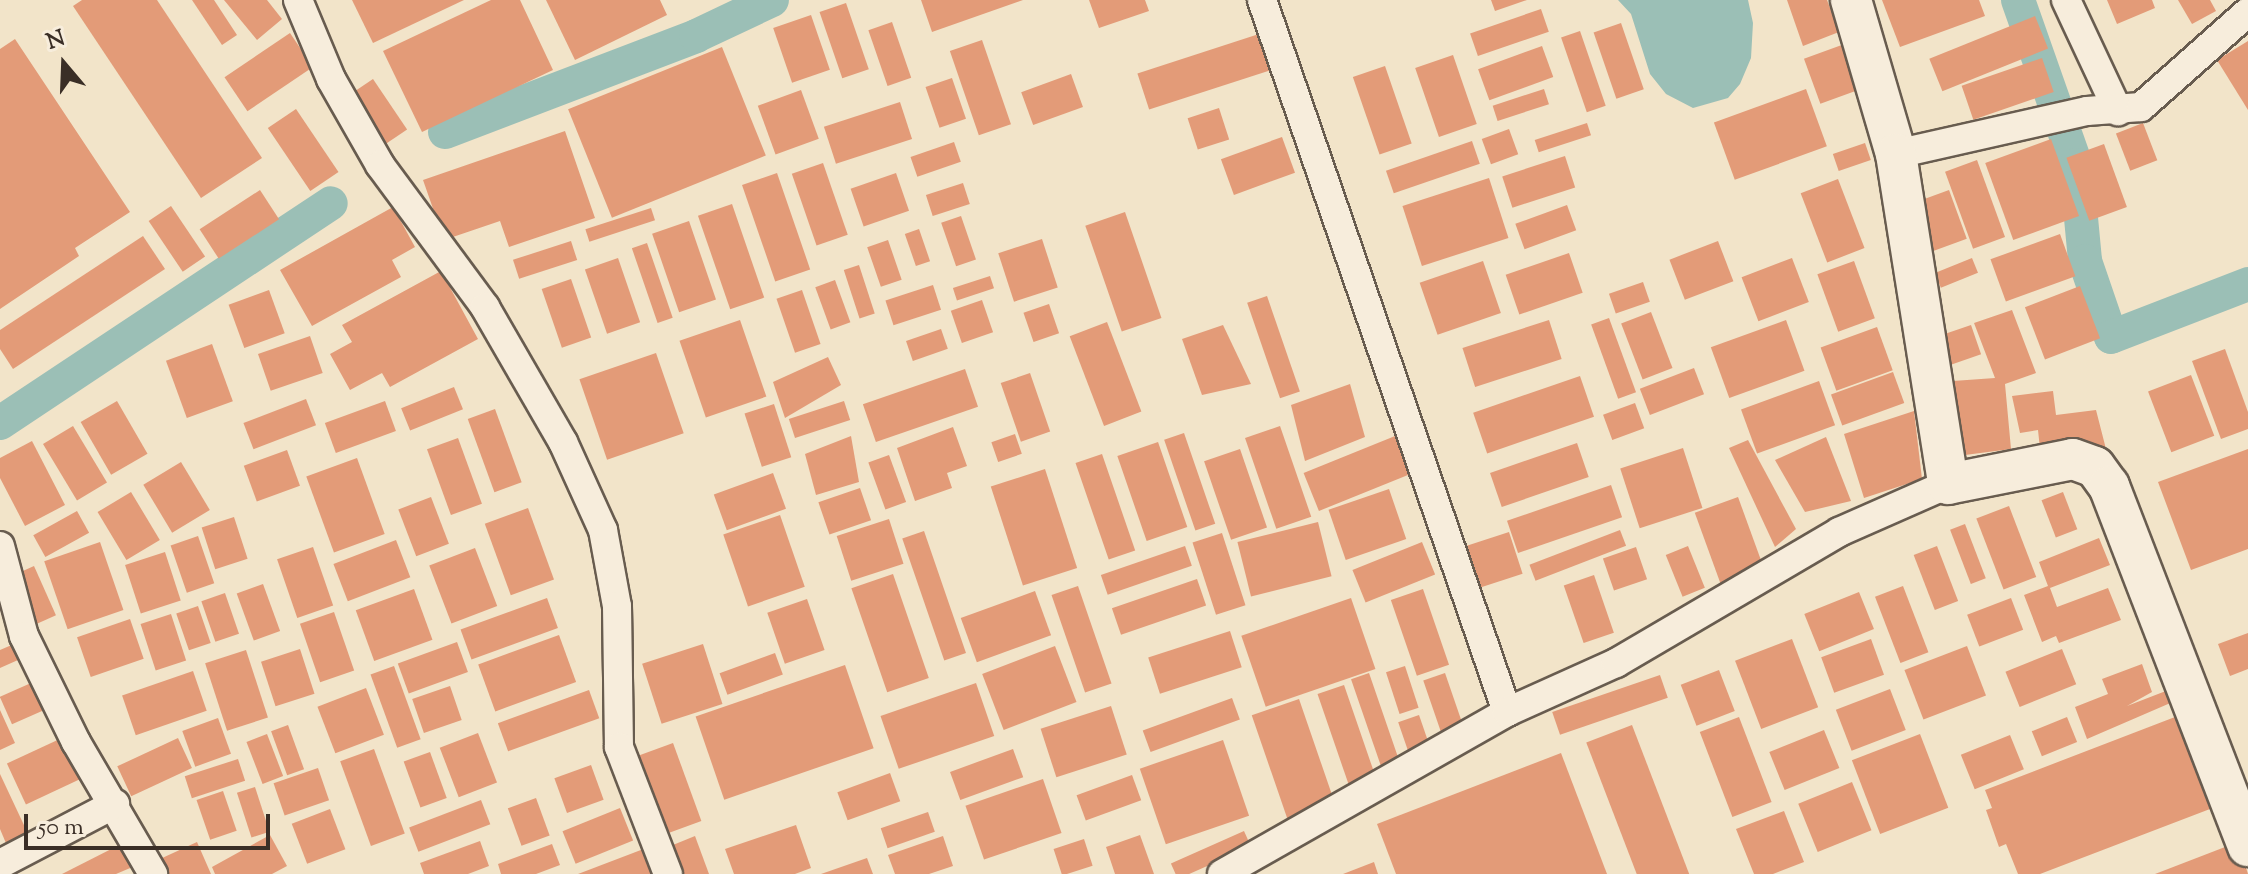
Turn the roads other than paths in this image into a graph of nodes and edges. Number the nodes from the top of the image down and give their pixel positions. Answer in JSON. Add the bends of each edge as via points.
{"nodes":[{"id":1,"x":298,"y":0,"type":"edge"},
{"id":2,"x":1262,"y":0,"type":"edge"},
{"id":3,"x":1851,"y":0,"type":"edge"},
{"id":4,"x":2066,"y":0,"type":"edge"},
{"id":5,"x":2248,"y":12,"type":"edge"},
{"id":6,"x":2118,"y":111,"type":"junction"},
{"id":7,"x":1896,"y":154,"type":"junction"},
{"id":8,"x":1948,"y":484,"type":"junction"},
{"id":9,"x":0,"y":546,"type":"edge"},
{"id":10,"x":1507,"y":712,"type":"junction"},
{"id":11,"x":115,"y":804,"type":"junction"},
{"id":12,"x":2248,"y":846,"type":"edge"},
{"id":13,"x":0,"y":864,"type":"edge"},
{"id":14,"x":153,"y":874,"type":"edge"},
{"id":15,"x":668,"y":874,"type":"edge"},
{"id":16,"x":1222,"y":874,"type":"edge"}],
"edges":[{"from":1,"to":15,"type":"street","via":[[331,79],[380,165],[485,307],[563,442],[603,530],[617,606],[619,747]]},
{"from":2,"to":10,"type":"street"},
{"from":3,"to":7,"type":"street"},
{"from":4,"to":6,"type":"street"},
{"from":5,"to":6,"type":"street","via":[[2150,100]]},
{"from":6,"to":7,"type":"street","via":[[2087,111]]},
{"from":7,"to":8,"type":"street"},
{"from":8,"to":10,"type":"street","via":[[1839,532],[1616,663]]},
{"from":8,"to":12,"type":"street","via":[[2073,459],[2095,467],[2109,486]]},
{"from":9,"to":11,"type":"street","via":[[24,636],[76,742]]},
{"from":10,"to":16,"type":"street"},
{"from":11,"to":13,"type":"street"},
{"from":11,"to":14,"type":"street"}]}
